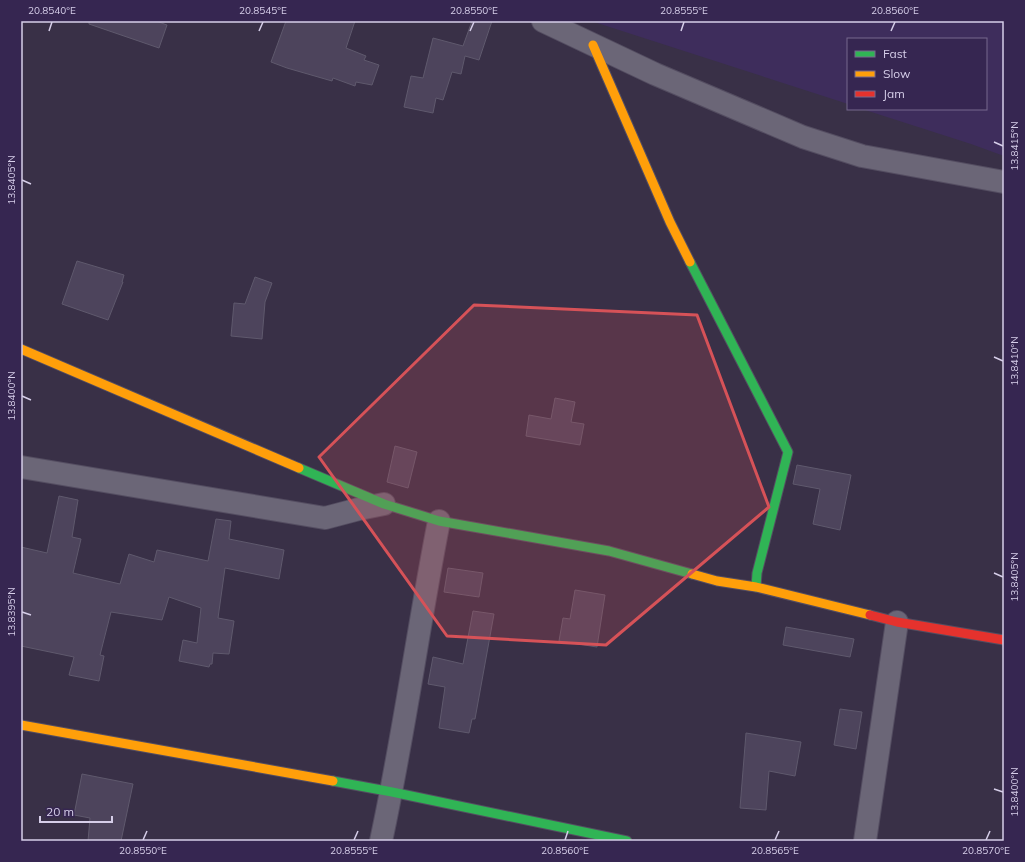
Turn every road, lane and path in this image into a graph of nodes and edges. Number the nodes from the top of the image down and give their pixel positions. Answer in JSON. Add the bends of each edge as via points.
{"nodes":[{"id":1,"x":543,"y":21,"type":"edge"},
{"id":2,"x":593,"y":45,"type":"junction"},
{"id":3,"x":1004,"y":182,"type":"edge"},
{"id":4,"x":21,"y":350,"type":"edge"},
{"id":5,"x":21,"y":467,"type":"edge"},
{"id":6,"x":384,"y":504,"type":"junction"},
{"id":7,"x":439,"y":522,"type":"junction"},
{"id":8,"x":756,"y":587,"type":"junction"},
{"id":9,"x":897,"y":622,"type":"junction"},
{"id":10,"x":1004,"y":640,"type":"edge"},
{"id":11,"x":21,"y":725,"type":"edge"},
{"id":12,"x":392,"y":792,"type":"junction"},
{"id":13,"x":381,"y":841,"type":"edge"},
{"id":14,"x":627,"y":841,"type":"edge"},
{"id":15,"x":865,"y":841,"type":"edge"}],
"edges":[{"from":1,"to":2,"type":"street"},
{"from":2,"to":3,"type":"street","via":[[802,136],[862,156]]},
{"from":2,"to":8,"type":"street","via":[[670,222],[788,452],[757,573]]},
{"from":4,"to":6,"type":"street"},
{"from":5,"to":6,"type":"street","via":[[325,518]]},
{"from":6,"to":7,"type":"street"},
{"from":7,"to":8,"type":"street","via":[[609,551],[717,581]]},
{"from":7,"to":12,"type":"street"},
{"from":8,"to":9,"type":"street"},
{"from":9,"to":10,"type":"street"},
{"from":9,"to":15,"type":"street"},
{"from":11,"to":12,"type":"street"},
{"from":12,"to":13,"type":"street"},
{"from":12,"to":14,"type":"street"}]}
